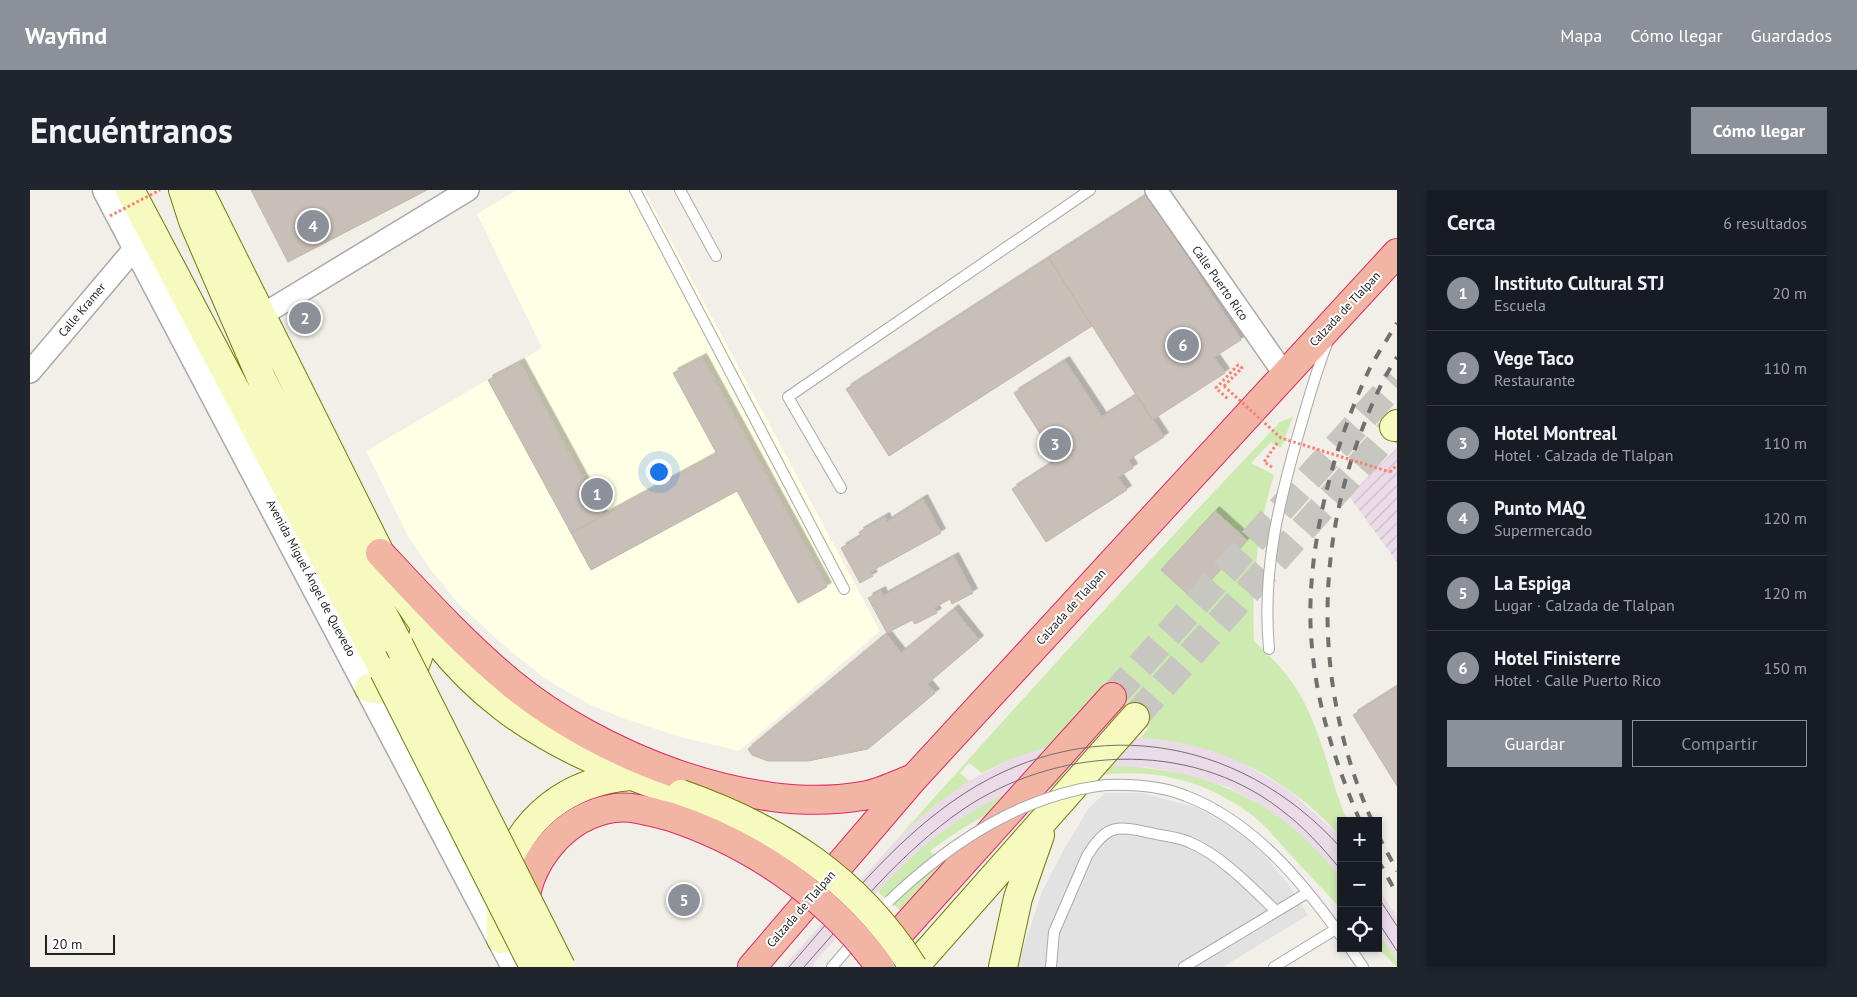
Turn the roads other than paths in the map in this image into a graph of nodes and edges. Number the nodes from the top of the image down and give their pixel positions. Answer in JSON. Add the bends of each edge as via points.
{"nodes":[{"id":1,"x":106,"y":190,"type":"edge"},
{"id":2,"x":130,"y":190,"type":"edge"},
{"id":3,"x":183,"y":190,"type":"edge"},
{"id":4,"x":198,"y":190,"type":"edge"},
{"id":5,"x":468,"y":190,"type":"edge"},
{"id":6,"x":634,"y":190,"type":"edge"},
{"id":7,"x":680,"y":190,"type":"edge"},
{"id":8,"x":1090,"y":190,"type":"edge"},
{"id":9,"x":1156,"y":190,"type":"edge"},
{"id":10,"x":135,"y":248,"type":"junction"},
{"id":11,"x":1397,"y":252,"type":"edge"},
{"id":12,"x":716,"y":256,"type":"dead end"},
{"id":13,"x":262,"y":315,"type":"junction"},
{"id":14,"x":1338,"y":317,"type":"junction"},
{"id":15,"x":30,"y":372,"type":"edge"},
{"id":16,"x":1284,"y":375,"type":"junction"},
{"id":17,"x":841,"y":488,"type":"dead end"},
{"id":18,"x":380,"y":553,"type":"junction"},
{"id":19,"x":844,"y":589,"type":"dead end"},
{"id":20,"x":425,"y":627,"type":"junction"},
{"id":21,"x":1269,"y":649,"type":"dead end"},
{"id":22,"x":377,"y":679,"type":"junction"},
{"id":23,"x":1112,"y":697,"type":"tunnel mouth"},
{"id":24,"x":1135,"y":717,"type":"tunnel mouth"},
{"id":25,"x":630,"y":776,"type":"junction"},
{"id":26,"x":913,"y":779,"type":"junction"},
{"id":27,"x":675,"y":805,"type":"junction"},
{"id":28,"x":1044,"y":822,"type":"junction"},
{"id":29,"x":1307,"y":893,"type":"junction"},
{"id":30,"x":1276,"y":911,"type":"junction"},
{"id":31,"x":1337,"y":931,"type":"edge"},
{"id":32,"x":1337,"y":933,"type":"edge"},
{"id":33,"x":501,"y":939,"type":"junction"},
{"id":34,"x":1353,"y":952,"type":"edge"},
{"id":35,"x":514,"y":967,"type":"edge"},
{"id":36,"x":533,"y":967,"type":"edge"},
{"id":37,"x":561,"y":967,"type":"edge"},
{"id":38,"x":752,"y":967,"type":"edge"},
{"id":39,"x":832,"y":967,"type":"edge"},
{"id":40,"x":869,"y":967,"type":"edge"},
{"id":41,"x":880,"y":967,"type":"edge"},
{"id":42,"x":914,"y":967,"type":"edge"},
{"id":43,"x":1003,"y":967,"type":"edge"},
{"id":44,"x":1051,"y":967,"type":"edge"},
{"id":45,"x":1184,"y":967,"type":"edge"},
{"id":46,"x":1274,"y":967,"type":"edge"},
{"id":47,"x":1363,"y":967,"type":"edge"}],
"edges":[{"from":1,"to":10,"type":"street","name":"Avenida Miguel Ángel de Quevedo"},
{"from":2,"to":22,"type":"main road","name":"Avenida Miguel Ángel de Quevedo"},
{"from":3,"to":37,"type":"main road","bridge":true,"via":[[193,221],[262,380]]},
{"from":4,"to":13,"type":"main road"},
{"from":5,"to":13,"type":"street"},
{"from":6,"to":19,"type":"lane"},
{"from":7,"to":12,"type":"lane"},
{"from":8,"to":17,"type":"lane","via":[[788,397]]},
{"from":9,"to":16,"type":"street","name":"Calle Puerto Rico"},
{"from":10,"to":15,"type":"street","name":"Calle Kramer"},
{"from":10,"to":22,"type":"street","name":"Avenida Miguel Ángel de Quevedo"},
{"from":11,"to":14,"type":"highway","name":"Calzada de Tlalpan"},
{"from":13,"to":18,"type":"main road"},
{"from":14,"to":16,"type":"highway","name":"Calzada de Tlalpan"},
{"from":14,"to":21,"type":"lane","via":[[1316,372],[1284,484],[1267,577]]},
{"from":16,"to":26,"type":"highway","name":"Calzada de Tlalpan"},
{"from":18,"to":20,"type":"main road"},
{"from":18,"to":26,"type":"highway","via":[[446,624],[511,684],[578,730],[633,757],[724,787],[782,798],[862,796]]},
{"from":20,"to":22,"type":"main road","via":[[418,657],[408,678],[398,687],[383,691]]},
{"from":20,"to":25,"type":"main road","via":[[460,670],[504,709],[562,745]]},
{"from":22,"to":33,"type":"street","name":"Avenida Miguel Ángel de Quevedo"},
{"from":22,"to":36,"type":"main road","name":"Avenida Miguel Ángel de Quevedo","bridge":true},
{"from":23,"to":40,"type":"highway"},
{"from":24,"to":28,"type":"main road"},
{"from":25,"to":27,"type":"main road"},
{"from":25,"to":33,"type":"main road","via":[[603,779],[566,794],[544,809],[530,824],[504,878],[500,907]]},
{"from":26,"to":38,"type":"highway","name":"Calzada de Tlalpan"},
{"from":27,"to":36,"type":"highway","via":[[602,811],[575,823],[552,842],[532,879],[524,909],[525,943]]},
{"from":27,"to":41,"type":"highway","bridge":true,"via":[[708,831],[788,876],[844,924]]},
{"from":27,"to":42,"type":"main road","bridge":true,"via":[[743,818],[812,858],[870,909]]},
{"from":28,"to":42,"type":"main road"},
{"from":28,"to":43,"type":"main road","via":[[1018,898]]},
{"from":29,"to":30,"type":"lane"},
{"from":29,"to":31,"type":"lane"},
{"from":29,"to":39,"type":"lane","bridge":true,"via":[[1252,834],[1219,812],[1186,795],[1154,788],[1106,785],[1048,798],[1001,818],[932,862],[889,901]]},
{"from":30,"to":44,"type":"lane","via":[[1233,870],[1189,842],[1121,827],[1106,833],[1087,856],[1054,932]]},
{"from":30,"to":45,"type":"lane"},
{"from":32,"to":46,"type":"lane"},
{"from":33,"to":35,"type":"street","name":"Avenida Miguel Ángel de Quevedo"},
{"from":34,"to":47,"type":"lane"}]}
